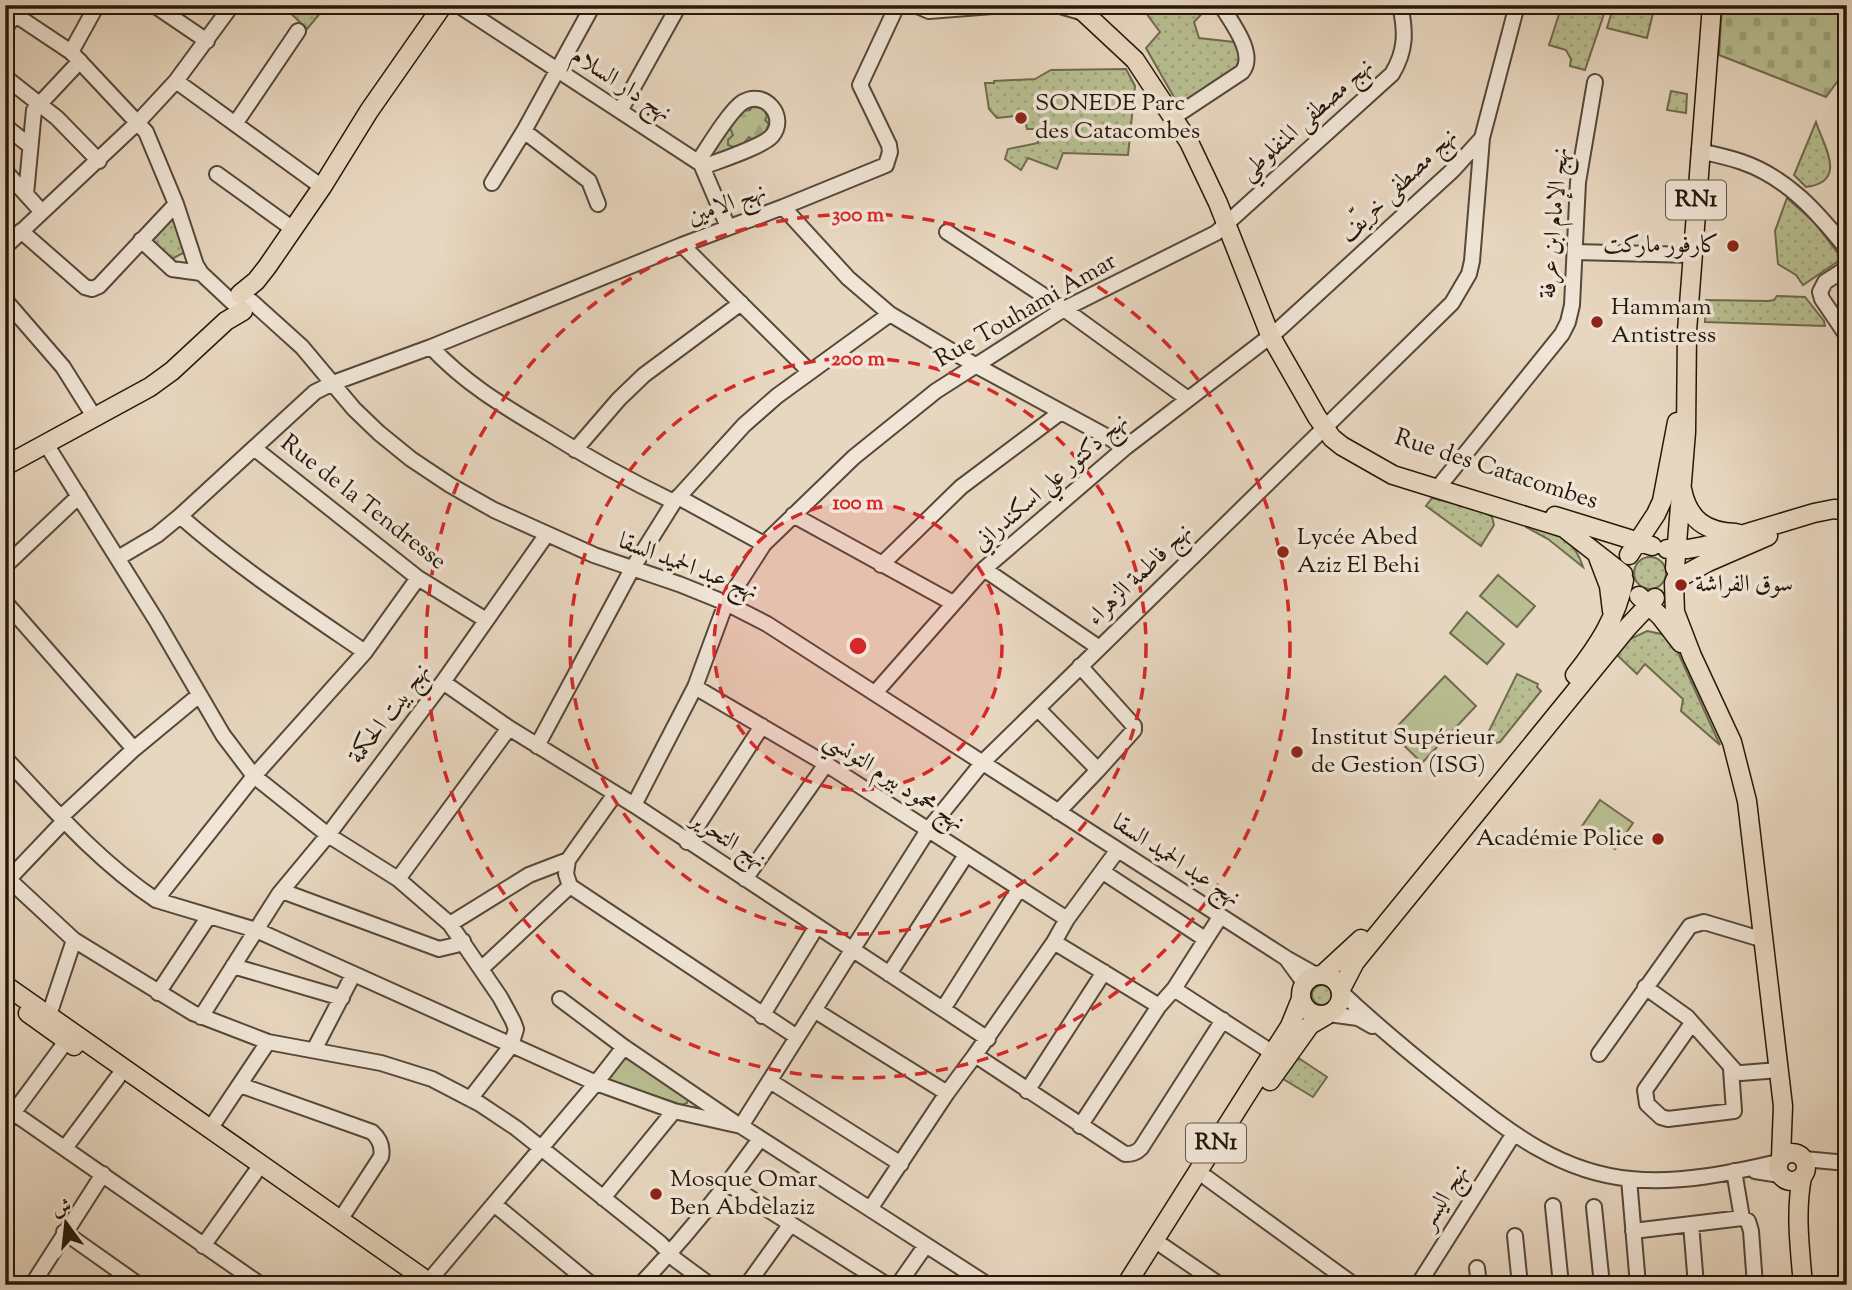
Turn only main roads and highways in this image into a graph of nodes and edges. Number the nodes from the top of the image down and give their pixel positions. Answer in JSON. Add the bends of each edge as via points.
{"nodes":[{"id":1,"x":443,"y":5,"type":"edge"},
{"id":2,"x":1712,"y":5,"type":"edge"},
{"id":3,"x":1080,"y":9,"type":"edge"},
{"id":4,"x":1685,"y":396,"type":"junction"},
{"id":5,"x":5,"y":466,"type":"edge"},
{"id":6,"x":1681,"y":481,"type":"junction"},
{"id":7,"x":1438,"y":486,"type":"junction"},
{"id":8,"x":1847,"y":511,"type":"edge"},
{"id":9,"x":1795,"y":520,"type":"junction"},
{"id":10,"x":1743,"y":534,"type":"junction"},
{"id":11,"x":1596,"y":554,"type":"junction"},
{"id":12,"x":1660,"y":559,"type":"junction"},
{"id":13,"x":1624,"y":577,"type":"junction"},
{"id":14,"x":1648,"y":600,"type":"junction"},
{"id":15,"x":1612,"y":621,"type":"junction"},
{"id":16,"x":1692,"y":656,"type":"junction"},
{"id":17,"x":1311,"y":984,"type":"junction"},
{"id":18,"x":5,"y":985,"type":"edge"},
{"id":19,"x":1341,"y":990,"type":"junction"},
{"id":20,"x":5,"y":998,"type":"edge"},
{"id":21,"x":1328,"y":1015,"type":"junction"},
{"id":22,"x":46,"y":1020,"type":"junction"},
{"id":23,"x":69,"y":1037,"type":"junction"},
{"id":24,"x":425,"y":1284,"type":"edge"},
{"id":25,"x":1126,"y":1285,"type":"edge"},
{"id":26,"x":1139,"y":1285,"type":"edge"},
{"id":27,"x":1804,"y":1285,"type":"edge"}],
"edges":[{"from":1,"to":5,"type":"main road","via":[[267,267],[220,327],[172,371]]},
{"from":2,"to":4,"type":"main road","number":"RN1"},
{"from":3,"to":7,"type":"main road","name":"Rue des Catacombes","via":[[1135,60],[1189,142],[1273,333],[1328,425],[1397,468]]},
{"from":4,"to":6,"type":"main road","number":"RN1"},
{"from":4,"to":12,"type":"main road","number":"RN1","via":[[1656,514]]},
{"from":6,"to":10,"type":"main road","via":[[1689,508],[1702,525]]},
{"from":6,"to":12,"type":"main road","number":"RN1"},
{"from":7,"to":11,"type":"main road","name":"Rue des Catacombes","via":[[1564,528]]},
{"from":7,"to":12,"type":"main road","name":"Rue des Catacombes"},
{"from":8,"to":9,"type":"main road","via":[[1834,509]]},
{"from":9,"to":10,"type":"main road"},
{"from":9,"to":12,"type":"main road","via":[[1708,562]]},
{"from":10,"to":12,"type":"main road"},
{"from":11,"to":13,"type":"main road","name":"Rue des Catacombes"},
{"from":11,"to":15,"type":"main road","via":[[1609,586]]},
{"from":12,"to":13,"type":"main road","number":"RN1","via":[[1623,568]]},
{"from":12,"to":14,"type":"main road","number":"RN1","via":[[1666,592]]},
{"from":12,"to":16,"type":"main road"},
{"from":13,"to":14,"type":"main road","name":"Rue des Catacombes","via":[[1632,592]]},
{"from":13,"to":15,"type":"main road","number":"RN1"},
{"from":14,"to":16,"type":"main road","name":"Rue des Catacombes"},
{"from":14,"to":19,"type":"main road","number":"RN1","via":[[1356,961]]},
{"from":15,"to":17,"type":"main road","number":"RN1","via":[[1584,664],[1361,939]]},
{"from":16,"to":27,"type":"main road","via":[[1723,720],[1747,801]]},
{"from":17,"to":19,"type":"main road","via":[[1333,979]]},
{"from":17,"to":21,"type":"main road","via":[[1308,1011]]},
{"from":17,"to":25,"type":"main road","number":"RN1","via":[[1290,1026]]},
{"from":18,"to":22,"type":"main road"},
{"from":19,"to":21,"type":"main road","number":"RN1","via":[[1339,1005]]},
{"from":20,"to":22,"type":"main road"},
{"from":21,"to":26,"type":"main road","number":"RN1","via":[[1299,1038]]},
{"from":22,"to":23,"type":"main road"},
{"from":23,"to":24,"type":"main road","via":[[210,1129]]},
{"from":23,"to":24,"type":"main road","via":[[255,1173]]}]}
